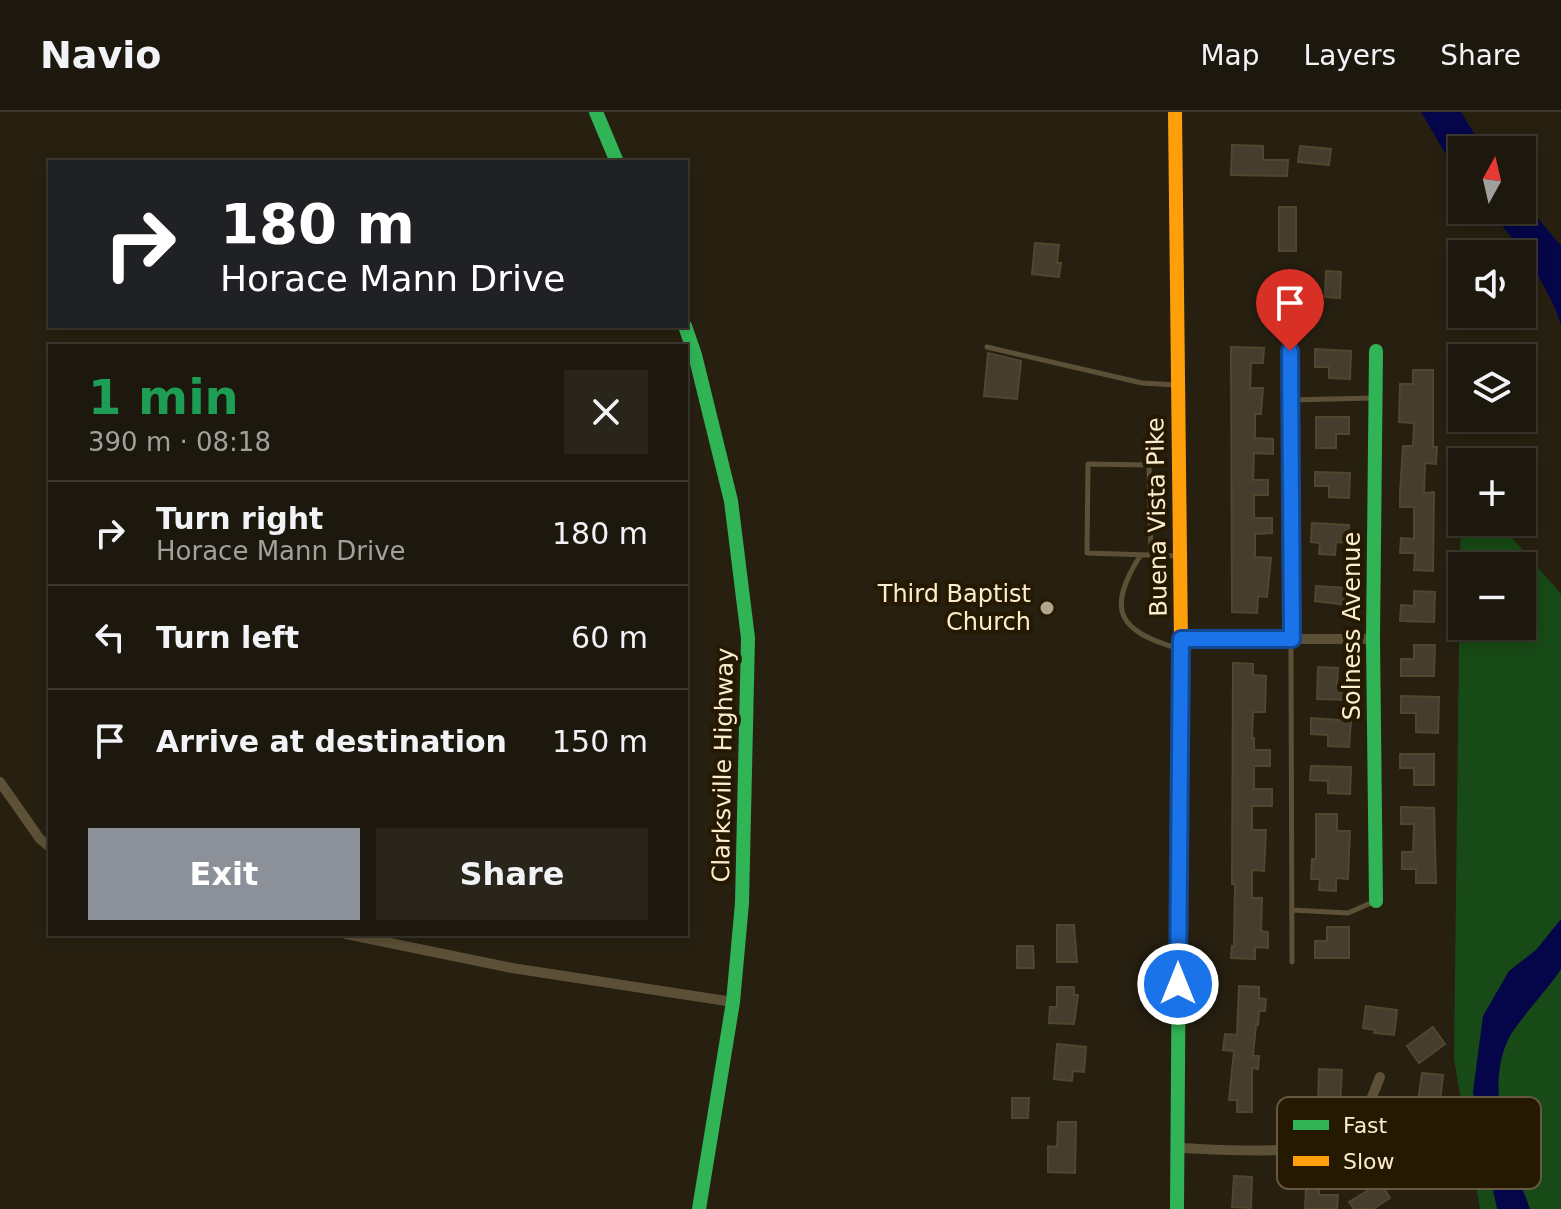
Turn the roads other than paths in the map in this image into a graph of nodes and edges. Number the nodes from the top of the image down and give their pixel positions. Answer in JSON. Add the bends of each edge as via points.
{"nodes":[{"id":1,"x":596,"y":112,"type":"edge"},
{"id":2,"x":1175,"y":112,"type":"edge"},
{"id":3,"x":616,"y":160,"type":"edge"},
{"id":4,"x":685,"y":328,"type":"edge"},
{"id":5,"x":987,"y":347,"type":"dead end"},
{"id":6,"x":690,"y":350,"type":"edge"},
{"id":7,"x":1290,"y":351,"type":"dead end"},
{"id":8,"x":1376,"y":351,"type":"dead end"},
{"id":9,"x":1178,"y":385,"type":"junction"},
{"id":10,"x":1375,"y":398,"type":"junction"},
{"id":11,"x":1290,"y":400,"type":"junction"},
{"id":12,"x":1140,"y":555,"type":"junction"},
{"id":13,"x":1151,"y":555,"type":"junction"},
{"id":14,"x":1180,"y":556,"type":"junction"},
{"id":15,"x":1292,"y":639,"type":"junction"},
{"id":16,"x":1373,"y":639,"type":"junction"},
{"id":17,"x":1181,"y":644,"type":"junction"},
{"id":18,"x":0,"y":782,"type":"edge"},
{"id":19,"x":48,"y":845,"type":"edge"},
{"id":20,"x":1376,"y":901,"type":"joint"},
{"id":21,"x":1292,"y":910,"type":"junction"},
{"id":22,"x":356,"y":936,"type":"edge"},
{"id":23,"x":1292,"y":962,"type":"dead end"},
{"id":24,"x":733,"y":1002,"type":"junction"},
{"id":25,"x":1380,"y":1077,"type":"dead end"},
{"id":26,"x":1371,"y":1097,"type":"edge"},
{"id":27,"x":1177,"y":1148,"type":"junction"},
{"id":28,"x":1277,"y":1149,"type":"edge"},
{"id":29,"x":699,"y":1209,"type":"edge"},
{"id":30,"x":1177,"y":1209,"type":"edge"}],
"edges":[{"from":1,"to":3,"type":"main road"},
{"from":2,"to":9,"type":"main road","name":"Buena Vista Pike"},
{"from":4,"to":6,"type":"main road","name":"Clarksville Highway"},
{"from":5,"to":9,"type":"lane","via":[[1142,383]]},
{"from":6,"to":24,"type":"main road","name":"Clarksville Highway","via":[[731,501],[748,638],[742,903]]},
{"from":7,"to":11,"type":"lane"},
{"from":8,"to":10,"type":"main road","name":"Solness Avenue"},
{"from":9,"to":14,"type":"main road","name":"Buena Vista Pike"},
{"from":10,"to":11,"type":"lane"},
{"from":10,"to":16,"type":"main road","name":"Solness Avenue"},
{"from":11,"to":15,"type":"lane"},
{"from":12,"to":13,"type":"lane"},
{"from":12,"to":13,"type":"lane","via":[[1087,553],[1088,464],[1149,465]]},
{"from":12,"to":17,"type":"lane","via":[[1121,595],[1123,615],[1139,633]]},
{"from":13,"to":14,"type":"lane"},
{"from":14,"to":17,"type":"main road","name":"Buena Vista Pike"},
{"from":15,"to":16,"type":"street"},
{"from":15,"to":17,"type":"street"},
{"from":15,"to":21,"type":"lane"},
{"from":16,"to":20,"type":"main road","name":"Solness Avenue"},
{"from":17,"to":27,"type":"main road","name":"Buena Vista Pike"},
{"from":18,"to":19,"type":"street"},
{"from":20,"to":21,"type":"lane","via":[[1348,913]]},
{"from":21,"to":23,"type":"lane"},
{"from":22,"to":24,"type":"street","via":[[512,968]]},
{"from":24,"to":29,"type":"main road","name":"Clarksville Highway"},
{"from":25,"to":26,"type":"street"},
{"from":27,"to":28,"type":"street"},
{"from":27,"to":30,"type":"main road","name":"Buena Vista Pike"}]}
